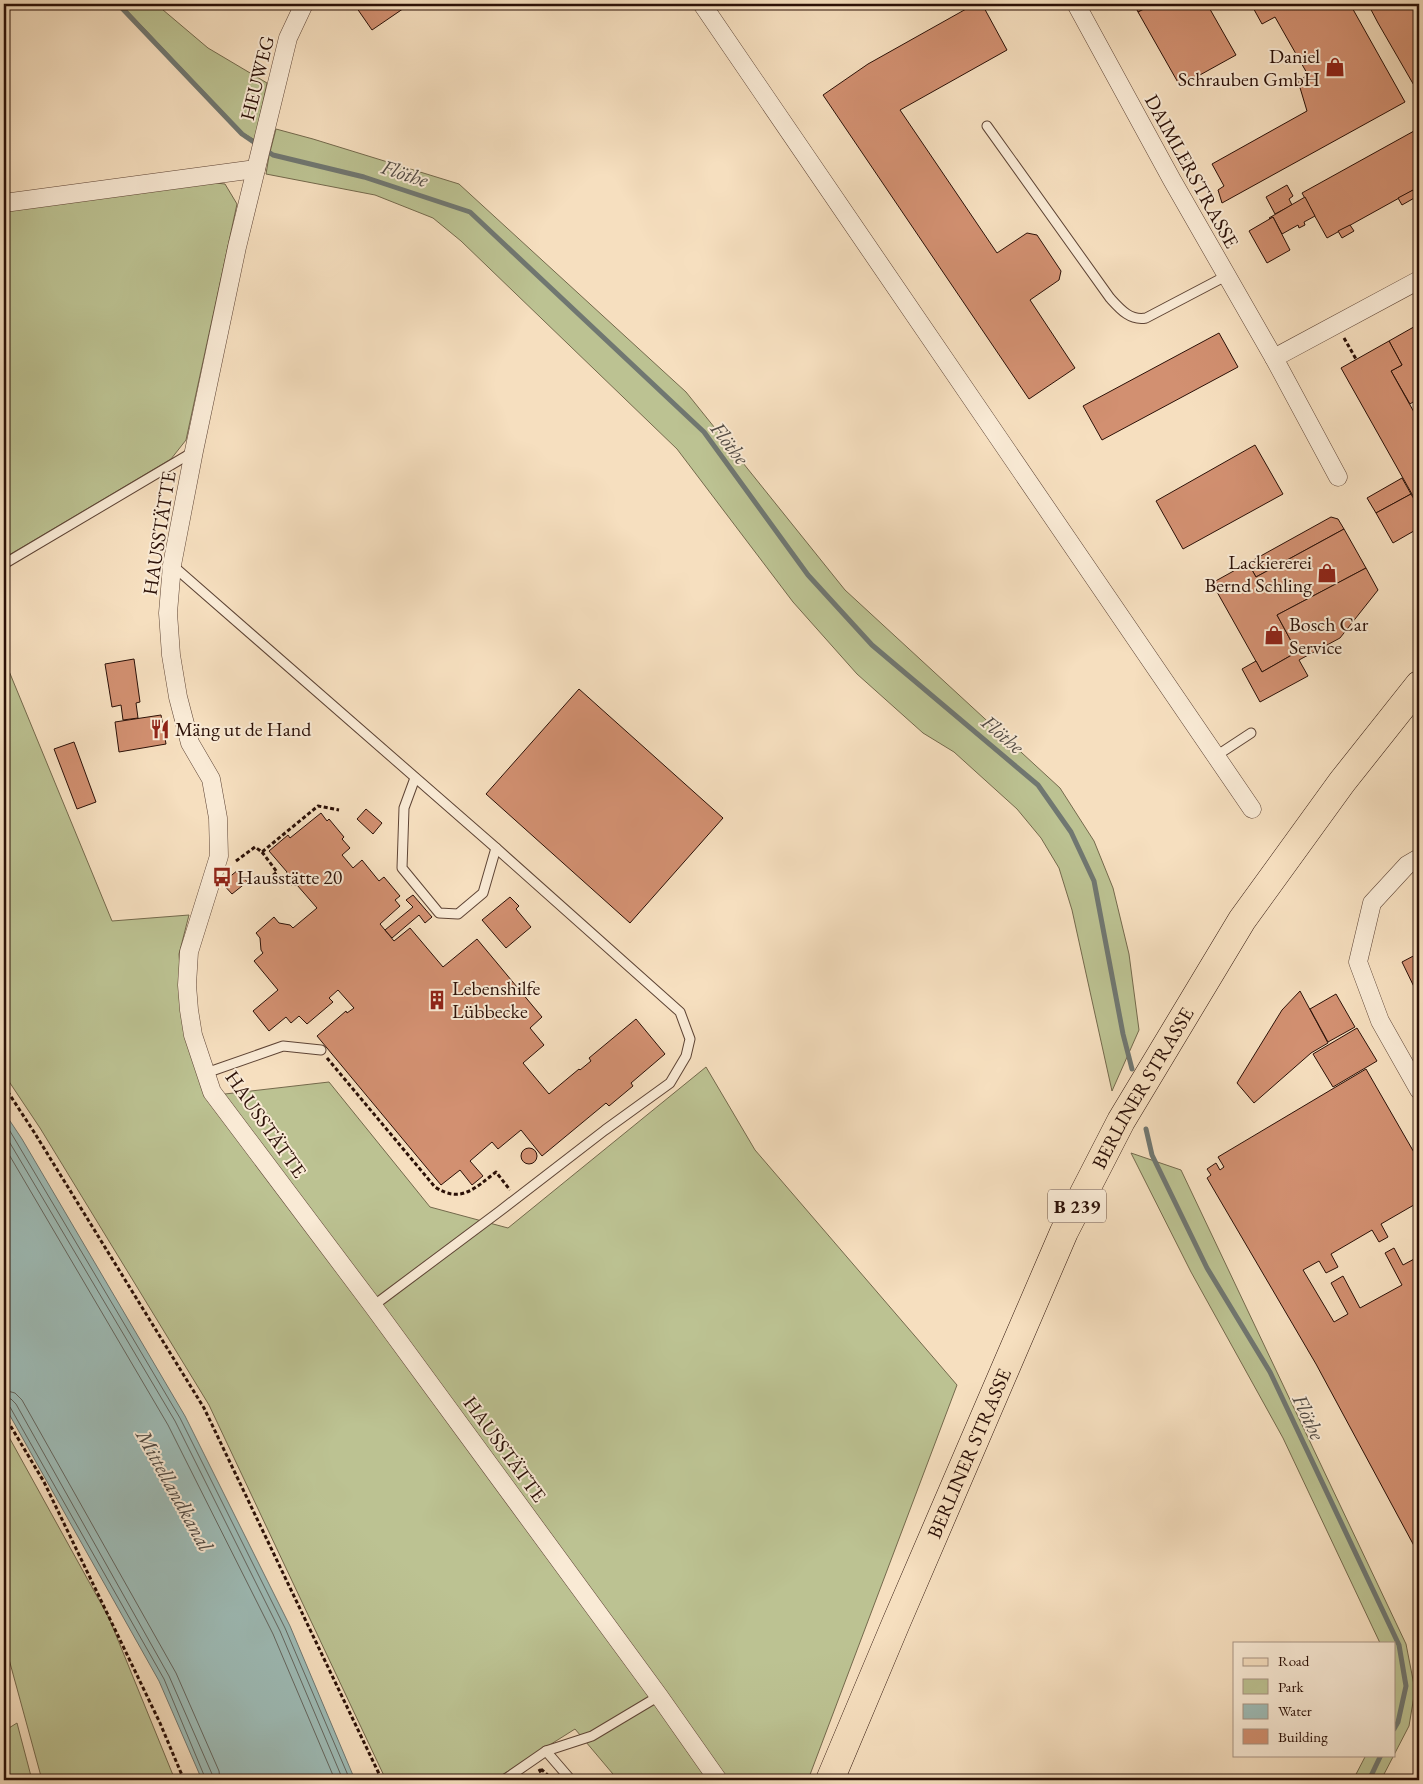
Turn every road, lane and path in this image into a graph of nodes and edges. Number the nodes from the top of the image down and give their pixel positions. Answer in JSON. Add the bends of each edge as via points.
{"nodes":[{"id":1,"x":304,"y":4,"type":"edge"},
{"id":2,"x":702,"y":4,"type":"edge"},
{"id":3,"x":1076,"y":4,"type":"edge"},
{"id":4,"x":987,"y":126,"type":"dead end"},
{"id":5,"x":264,"y":137,"type":"joint"},
{"id":6,"x":256,"y":169,"type":"junction"},
{"id":7,"x":4,"y":203,"type":"edge"},
{"id":8,"x":1226,"y":276,"type":"junction"},
{"id":9,"x":1419,"y":280,"type":"edge"},
{"id":10,"x":1337,"y":325,"type":"junction"},
{"id":11,"x":1274,"y":358,"type":"junction"},
{"id":12,"x":1356,"y":359,"type":"dead end"},
{"id":13,"x":194,"y":451,"type":"junction"},
{"id":14,"x":1338,"y":477,"type":"dead end"},
{"id":15,"x":4,"y":564,"type":"edge"},
{"id":16,"x":172,"y":565,"type":"junction"},
{"id":17,"x":1419,"y":685,"type":"edge"},
{"id":18,"x":1251,"y":733,"type":"dead end"},
{"id":19,"x":1216,"y":756,"type":"junction"},
{"id":20,"x":415,"y":778,"type":"junction"},
{"id":21,"x":1252,"y":809,"type":"dead end"},
{"id":22,"x":339,"y":810,"type":"dead end"},
{"id":23,"x":496,"y":848,"type":"junction"},
{"id":24,"x":262,"y":852,"type":"junction"},
{"id":25,"x":1419,"y":858,"type":"edge"},
{"id":26,"x":213,"y":877,"type":"junction"},
{"id":27,"x":265,"y":882,"type":"dead end"},
{"id":28,"x":321,"y":1050,"type":"joint"},
{"id":29,"x":206,"y":1073,"type":"junction"},
{"id":30,"x":4,"y":1086,"type":"edge"},
{"id":31,"x":1419,"y":1090,"type":"edge"},
{"id":32,"x":516,"y":1199,"type":"junction"},
{"id":33,"x":373,"y":1306,"type":"junction"},
{"id":34,"x":4,"y":1415,"type":"edge"},
{"id":35,"x":659,"y":1696,"type":"junction"},
{"id":36,"x":546,"y":1750,"type":"junction"},
{"id":37,"x":539,"y":1768,"type":"dead end"},
{"id":38,"x":184,"y":1780,"type":"edge"},
{"id":39,"x":382,"y":1780,"type":"edge"},
{"id":40,"x":504,"y":1780,"type":"edge"},
{"id":41,"x":545,"y":1780,"type":"edge"},
{"id":42,"x":570,"y":1780,"type":"edge"},
{"id":43,"x":718,"y":1780,"type":"edge"},
{"id":44,"x":830,"y":1780,"type":"edge"}],
"edges":[{"from":1,"to":5,"type":"street","name":"HEUWEG","via":[[288,38]]},
{"from":2,"to":19,"type":"street"},
{"from":3,"to":8,"type":"street","name":"DAIMLERSTRASSE"},
{"from":4,"to":8,"type":"lane","via":[[1120,310],[1140,319],[1146,318]]},
{"from":5,"to":6,"type":"street","name":"HAUSSTÄTTE"},
{"from":6,"to":7,"type":"street"},
{"from":6,"to":13,"type":"street","name":"HAUSSTÄTTE"},
{"from":8,"to":11,"type":"street","name":"DAIMLERSTRASSE"},
{"from":9,"to":10,"type":"street"},
{"from":10,"to":11,"type":"street"},
{"from":10,"to":12,"type":"path"},
{"from":11,"to":14,"type":"street","name":"DAIMLERSTRASSE"},
{"from":13,"to":15,"type":"lane"},
{"from":13,"to":16,"type":"street","name":"HAUSSTÄTTE"},
{"from":16,"to":20,"type":"lane"},
{"from":16,"to":26,"type":"street","name":"HAUSSTÄTTE","via":[[168,613],[178,697],[190,743],[211,779],[218,818],[218,856]]},
{"from":17,"to":44,"type":"main road","name":"BERLINER STRASSE","number":"B 239","via":[[1342,782],[1242,920],[1121,1122],[1064,1232]]},
{"from":18,"to":19,"type":"lane"},
{"from":19,"to":21,"type":"street"},
{"from":20,"to":23,"type":"lane"},
{"from":20,"to":23,"type":"lane","via":[[404,808],[402,868],[439,913],[458,914],[483,893]]},
{"from":22,"to":24,"type":"path","via":[[318,806]]},
{"from":23,"to":32,"type":"lane","via":[[680,1012],[690,1038],[686,1056],[670,1083]]},
{"from":24,"to":26,"type":"path","via":[[255,847]]},
{"from":24,"to":27,"type":"path","via":[[277,872]]},
{"from":25,"to":31,"type":"street","via":[[1407,865],[1372,903],[1358,962],[1380,1021]]},
{"from":26,"to":29,"type":"street","name":"HAUSSTÄTTE","via":[[188,952],[189,1010],[193,1035]]},
{"from":28,"to":29,"type":"lane","via":[[282,1046]]},
{"from":28,"to":32,"type":"path","via":[[435,1187],[444,1193],[466,1194],[496,1172]]},
{"from":29,"to":33,"type":"street","name":"HAUSSTÄTTE","via":[[212,1092]]},
{"from":30,"to":39,"type":"path","via":[[204,1408]]},
{"from":32,"to":33,"type":"lane"},
{"from":33,"to":35,"type":"street","name":"HAUSSTÄTTE"},
{"from":34,"to":38,"type":"path","via":[[44,1482],[160,1723]]},
{"from":35,"to":36,"type":"lane","via":[[592,1736]]},
{"from":35,"to":43,"type":"street","name":"HAUSSTÄTTE"},
{"from":36,"to":40,"type":"lane"},
{"from":36,"to":42,"type":"lane"},
{"from":37,"to":41,"type":"path"}]}
